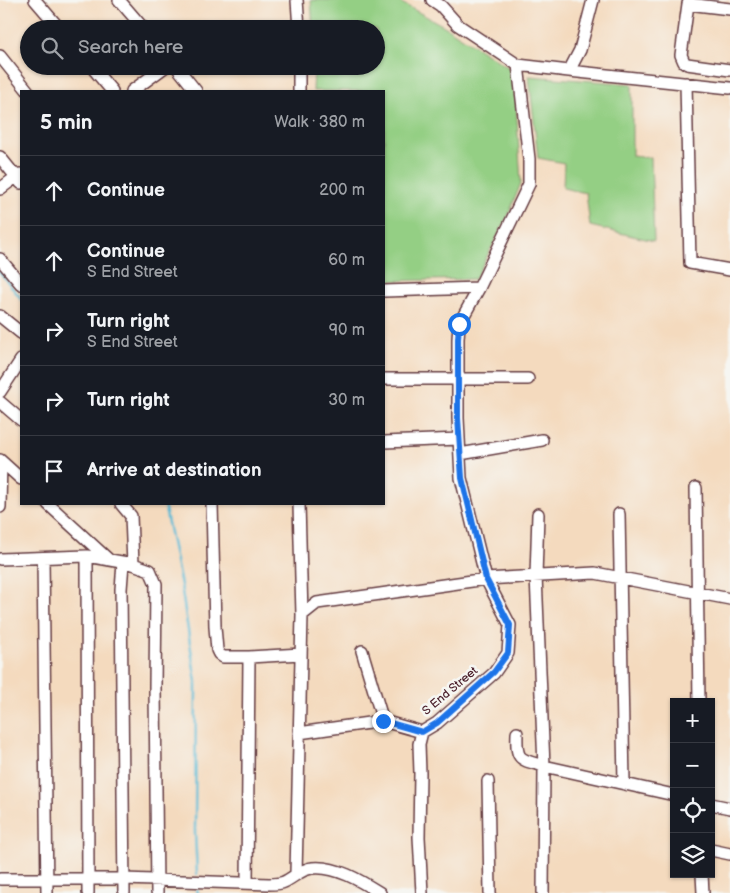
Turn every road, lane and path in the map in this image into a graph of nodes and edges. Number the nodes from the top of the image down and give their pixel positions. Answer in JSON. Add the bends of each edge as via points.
{"nodes":[{"id":1,"x":35,"y":0,"type":"edge"},
{"id":2,"x":119,"y":0,"type":"edge"},
{"id":3,"x":297,"y":0,"type":"edge"},
{"id":4,"x":432,"y":0,"type":"edge"},
{"id":5,"x":594,"y":0,"type":"edge"},
{"id":6,"x":688,"y":2,"type":"edge"},
{"id":7,"x":730,"y":10,"type":"edge"},
{"id":8,"x":52,"y":20,"type":"edge"},
{"id":9,"x":136,"y":20,"type":"edge"},
{"id":10,"x":298,"y":20,"type":"edge"},
{"id":11,"x":0,"y":56,"type":"edge"},
{"id":12,"x":518,"y":65,"type":"junction"},
{"id":13,"x":730,"y":70,"type":"edge"},
{"id":14,"x":569,"y":71,"type":"junction"},
{"id":15,"x":99,"y":75,"type":"edge"},
{"id":16,"x":154,"y":75,"type":"edge"},
{"id":17,"x":183,"y":75,"type":"edge"},
{"id":18,"x":299,"y":75,"type":"edge"},
{"id":19,"x":686,"y":83,"type":"junction"},
{"id":20,"x":730,"y":88,"type":"edge"},
{"id":21,"x":27,"y":90,"type":"edge"},
{"id":22,"x":111,"y":90,"type":"edge"},
{"id":23,"x":133,"y":90,"type":"edge"},
{"id":24,"x":195,"y":90,"type":"edge"},
{"id":25,"x":299,"y":90,"type":"edge"},
{"id":26,"x":0,"y":157,"type":"edge"},
{"id":27,"x":20,"y":178,"type":"edge"},
{"id":28,"x":0,"y":189,"type":"edge"},
{"id":29,"x":0,"y":259,"type":"edge"},
{"id":30,"x":730,"y":270,"type":"edge"},
{"id":31,"x":20,"y":283,"type":"edge"},
{"id":32,"x":479,"y":288,"type":"junction"},
{"id":33,"x":385,"y":291,"type":"edge"},
{"id":34,"x":0,"y":316,"type":"edge"},
{"id":35,"x":20,"y":332,"type":"edge"},
{"id":36,"x":20,"y":362,"type":"edge"},
{"id":37,"x":385,"y":379,"type":"edge"},
{"id":38,"x":458,"y":379,"type":"junction"},
{"id":39,"x":528,"y":379,"type":"dead end"},
{"id":40,"x":0,"y":392,"type":"edge"},
{"id":41,"x":0,"y":402,"type":"edge"},
{"id":42,"x":20,"y":419,"type":"edge"},
{"id":43,"x":459,"y":440,"type":"junction"},
{"id":44,"x":542,"y":440,"type":"dead end"},
{"id":45,"x":385,"y":442,"type":"edge"},
{"id":46,"x":460,"y":454,"type":"junction"},
{"id":47,"x":1,"y":460,"type":"edge"},
{"id":48,"x":20,"y":478,"type":"edge"},
{"id":49,"x":696,"y":488,"type":"dead end"},
{"id":50,"x":49,"y":505,"type":"edge"},
{"id":51,"x":122,"y":505,"type":"edge"},
{"id":52,"x":212,"y":505,"type":"edge"},
{"id":53,"x":299,"y":505,"type":"edge"},
{"id":54,"x":0,"y":507,"type":"edge"},
{"id":55,"x":538,"y":514,"type":"dead end"},
{"id":56,"x":619,"y":514,"type":"dead end"},
{"id":57,"x":87,"y":556,"type":"junction"},
{"id":58,"x":43,"y":558,"type":"junction"},
{"id":59,"x":0,"y":559,"type":"edge"},
{"id":60,"x":108,"y":560,"type":"junction"},
{"id":61,"x":128,"y":564,"type":"junction"},
{"id":62,"x":536,"y":576,"type":"junction"},
{"id":63,"x":620,"y":578,"type":"junction"},
{"id":64,"x":486,"y":579,"type":"junction"},
{"id":65,"x":697,"y":592,"type":"junction"},
{"id":66,"x":730,"y":599,"type":"edge"},
{"id":67,"x":302,"y":615,"type":"junction"},
{"id":68,"x":362,"y":651,"type":"dead end"},
{"id":69,"x":301,"y":654,"type":"junction"},
{"id":70,"x":249,"y":658,"type":"junction"},
{"id":71,"x":699,"y":698,"type":"edge"},
{"id":72,"x":383,"y":721,"type":"junction"},
{"id":73,"x":422,"y":732,"type":"junction"},
{"id":74,"x":300,"y":733,"type":"junction"},
{"id":75,"x":517,"y":733,"type":"dead end"},
{"id":76,"x":544,"y":766,"type":"junction"},
{"id":77,"x":488,"y":781,"type":"dead end"},
{"id":78,"x":624,"y":783,"type":"junction"},
{"id":79,"x":670,"y":794,"type":"edge"},
{"id":80,"x":715,"y":805,"type":"edge"},
{"id":81,"x":730,"y":808,"type":"edge"},
{"id":82,"x":715,"y":851,"type":"edge"},
{"id":83,"x":730,"y":854,"type":"edge"},
{"id":84,"x":296,"y":874,"type":"junction"},
{"id":85,"x":702,"y":878,"type":"edge"},
{"id":86,"x":46,"y":879,"type":"junction"},
{"id":87,"x":87,"y":879,"type":"junction"},
{"id":88,"x":124,"y":879,"type":"junction"},
{"id":89,"x":0,"y":880,"type":"edge"},
{"id":90,"x":157,"y":880,"type":"junction"},
{"id":91,"x":283,"y":883,"type":"junction"},
{"id":92,"x":247,"y":884,"type":"junction"},
{"id":93,"x":46,"y":893,"type":"edge"},
{"id":94,"x":88,"y":893,"type":"edge"},
{"id":95,"x":124,"y":893,"type":"edge"},
{"id":96,"x":157,"y":893,"type":"edge"},
{"id":97,"x":274,"y":893,"type":"edge"},
{"id":98,"x":380,"y":893,"type":"edge"},
{"id":99,"x":422,"y":893,"type":"edge"},
{"id":100,"x":490,"y":893,"type":"edge"},
{"id":101,"x":543,"y":893,"type":"edge"},
{"id":102,"x":703,"y":893,"type":"edge"}],
"edges":[{"from":1,"to":8,"type":"street"},
{"from":2,"to":9,"type":"street"},
{"from":3,"to":10,"type":"street"},
{"from":4,"to":12,"type":"street","via":[[458,24]]},
{"from":5,"to":14,"type":"street","via":[[580,50]]},
{"from":6,"to":7,"type":"street"},
{"from":6,"to":13,"type":"street","via":[[681,54],[684,62]]},
{"from":11,"to":21,"type":"street"},
{"from":12,"to":14,"type":"street"},
{"from":12,"to":32,"type":"street","name":"S End Street","via":[[529,159],[528,184]]},
{"from":14,"to":19,"type":"street"},
{"from":15,"to":22,"type":"street"},
{"from":16,"to":23,"type":"street"},
{"from":17,"to":24,"type":"street"},
{"from":18,"to":25,"type":"street"},
{"from":19,"to":20,"type":"street"},
{"from":19,"to":30,"type":"street","via":[[690,264]]},
{"from":26,"to":27,"type":"street"},
{"from":27,"to":28,"type":"street"},
{"from":29,"to":31,"type":"street"},
{"from":32,"to":33,"type":"street"},
{"from":32,"to":38,"type":"street","name":"S End Street","via":[[459,324]]},
{"from":34,"to":35,"type":"street"},
{"from":36,"to":40,"type":"street"},
{"from":37,"to":38,"type":"street"},
{"from":38,"to":39,"type":"street"},
{"from":38,"to":43,"type":"street","name":"S End Street"},
{"from":41,"to":42,"type":"street"},
{"from":43,"to":45,"type":"street"},
{"from":43,"to":46,"type":"street","name":"S End Street"},
{"from":44,"to":46,"type":"street"},
{"from":46,"to":64,"type":"street","name":"S End Street","via":[[462,478]]},
{"from":47,"to":48,"type":"street"},
{"from":47,"to":54,"type":"street"},
{"from":49,"to":65,"type":"street"},
{"from":50,"to":60,"type":"street"},
{"from":51,"to":61,"type":"street","via":[[131,516]]},
{"from":52,"to":70,"type":"street","via":[[217,650],[223,657]]},
{"from":53,"to":67,"type":"street"},
{"from":55,"to":62,"type":"street"},
{"from":56,"to":63,"type":"street"},
{"from":57,"to":58,"type":"street"},
{"from":57,"to":60,"type":"street"},
{"from":57,"to":87,"type":"street"},
{"from":58,"to":59,"type":"street"},
{"from":58,"to":86,"type":"street"},
{"from":60,"to":61,"type":"street"},
{"from":61,"to":88,"type":"street","via":[[121,589]]},
{"from":61,"to":90,"type":"street","via":[[150,570],[156,584]]},
{"from":62,"to":63,"type":"street","via":[[595,573]]},
{"from":62,"to":64,"type":"street"},
{"from":62,"to":76,"type":"street"},
{"from":63,"to":65,"type":"street"},
{"from":63,"to":78,"type":"street"},
{"from":64,"to":67,"type":"street","via":[[317,603]]},
{"from":64,"to":73,"type":"street","name":"S End Street","via":[[510,625],[508,653],[494,672],[437,723]]},
{"from":65,"to":66,"type":"street"},
{"from":65,"to":71,"type":"street"},
{"from":67,"to":69,"type":"street"},
{"from":68,"to":72,"type":"street"},
{"from":69,"to":70,"type":"street"},
{"from":69,"to":74,"type":"street"},
{"from":70,"to":92,"type":"street"},
{"from":72,"to":73,"type":"street"},
{"from":72,"to":74,"type":"street"},
{"from":73,"to":99,"type":"street","name":"S End Street","via":[[419,744],[418,837]]},
{"from":74,"to":84,"type":"street"},
{"from":75,"to":76,"type":"street","via":[[518,755],[522,760]]},
{"from":76,"to":78,"type":"street"},
{"from":76,"to":101,"type":"street"},
{"from":77,"to":100,"type":"street"},
{"from":78,"to":79,"type":"street"},
{"from":80,"to":81,"type":"street"},
{"from":82,"to":83,"type":"street"},
{"from":84,"to":91,"type":"street"},
{"from":84,"to":98,"type":"street","via":[[312,868],[332,870],[363,882]]},
{"from":85,"to":102,"type":"street"},
{"from":86,"to":87,"type":"street"},
{"from":86,"to":89,"type":"street"},
{"from":86,"to":93,"type":"street"},
{"from":87,"to":88,"type":"street"},
{"from":87,"to":94,"type":"street"},
{"from":88,"to":90,"type":"street"},
{"from":88,"to":95,"type":"street"},
{"from":90,"to":92,"type":"street"},
{"from":90,"to":96,"type":"street"},
{"from":91,"to":92,"type":"street"},
{"from":91,"to":97,"type":"street"}]}
